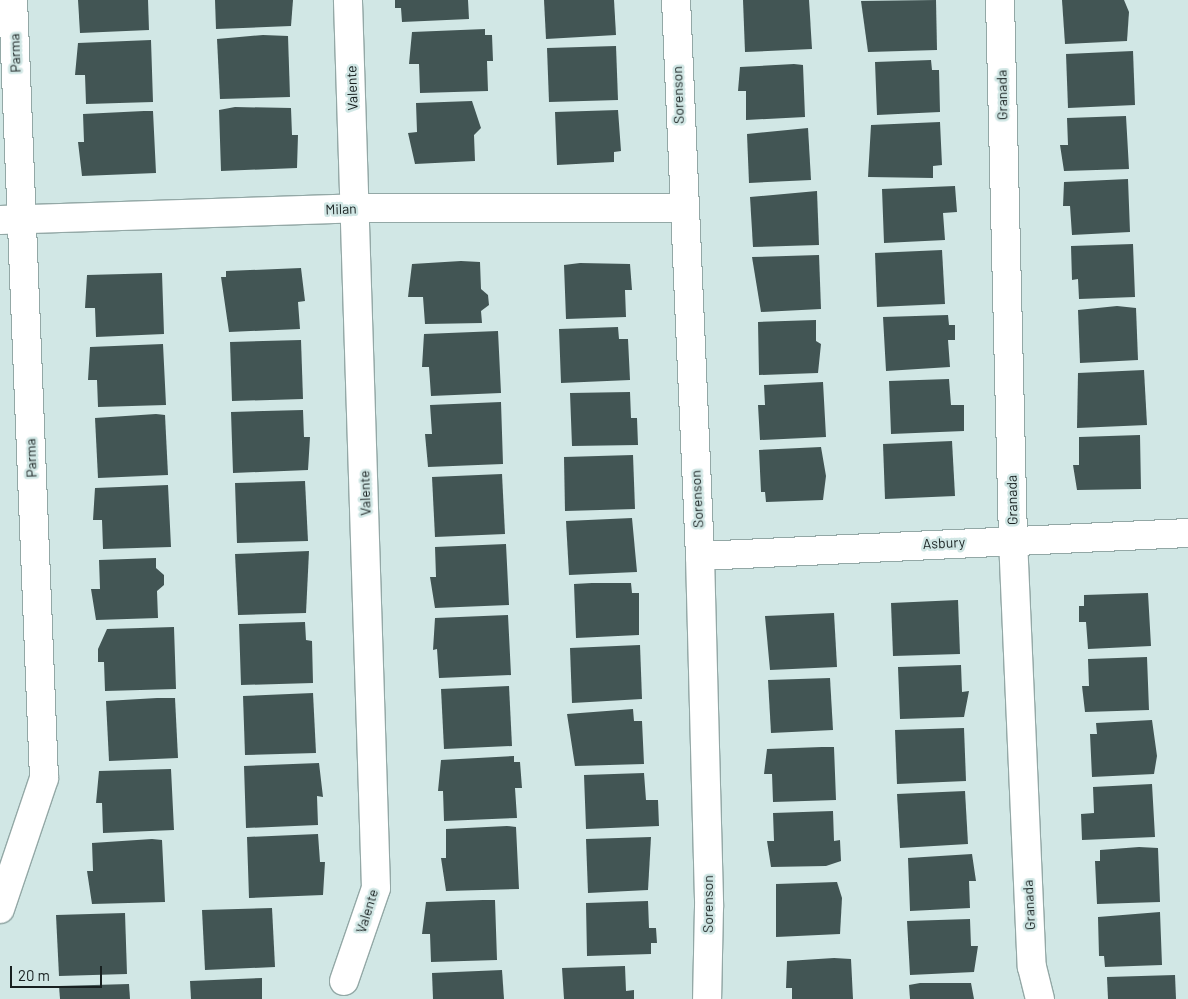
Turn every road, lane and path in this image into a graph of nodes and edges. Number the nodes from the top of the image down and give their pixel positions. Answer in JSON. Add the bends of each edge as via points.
{"nodes":[{"id":1,"x":13,"y":0,"type":"edge"},
{"id":2,"x":348,"y":0,"type":"edge"},
{"id":3,"x":676,"y":0,"type":"edge"},
{"id":4,"x":1000,"y":0,"type":"edge"},
{"id":5,"x":357,"y":208,"type":"junction"},
{"id":6,"x":682,"y":208,"type":"junction"},
{"id":7,"x":10,"y":220,"type":"edge"},
{"id":8,"x":1188,"y":533,"type":"edge"},
{"id":9,"x":1012,"y":539,"type":"junction"},
{"id":10,"x":700,"y":556,"type":"junction"},
{"id":11,"x":0,"y":909,"type":"edge"},
{"id":12,"x":344,"y":981,"type":"dead end"},
{"id":13,"x":707,"y":999,"type":"edge"},
{"id":14,"x":1040,"y":999,"type":"edge"}],
"edges":[{"from":1,"to":7,"type":"street","name":"Parma"},
{"from":2,"to":5,"type":"street","name":"Valente"},
{"from":3,"to":6,"type":"street","name":"Sorenson"},
{"from":4,"to":9,"type":"street","name":"Granada"},
{"from":5,"to":6,"type":"street","name":"Milan"},
{"from":5,"to":7,"type":"street","name":"Milan"},
{"from":5,"to":12,"type":"street","name":"Valente","via":[[376,888]]},
{"from":6,"to":10,"type":"street","name":"Sorenson"},
{"from":7,"to":11,"type":"street","name":"Parma","via":[[44,778]]},
{"from":8,"to":9,"type":"street","name":"Asbury"},
{"from":9,"to":10,"type":"street","name":"Asbury"},
{"from":9,"to":14,"type":"street","name":"Granada","via":[[1032,967]]},
{"from":10,"to":13,"type":"street","name":"Sorenson","via":[[709,907]]}]}
